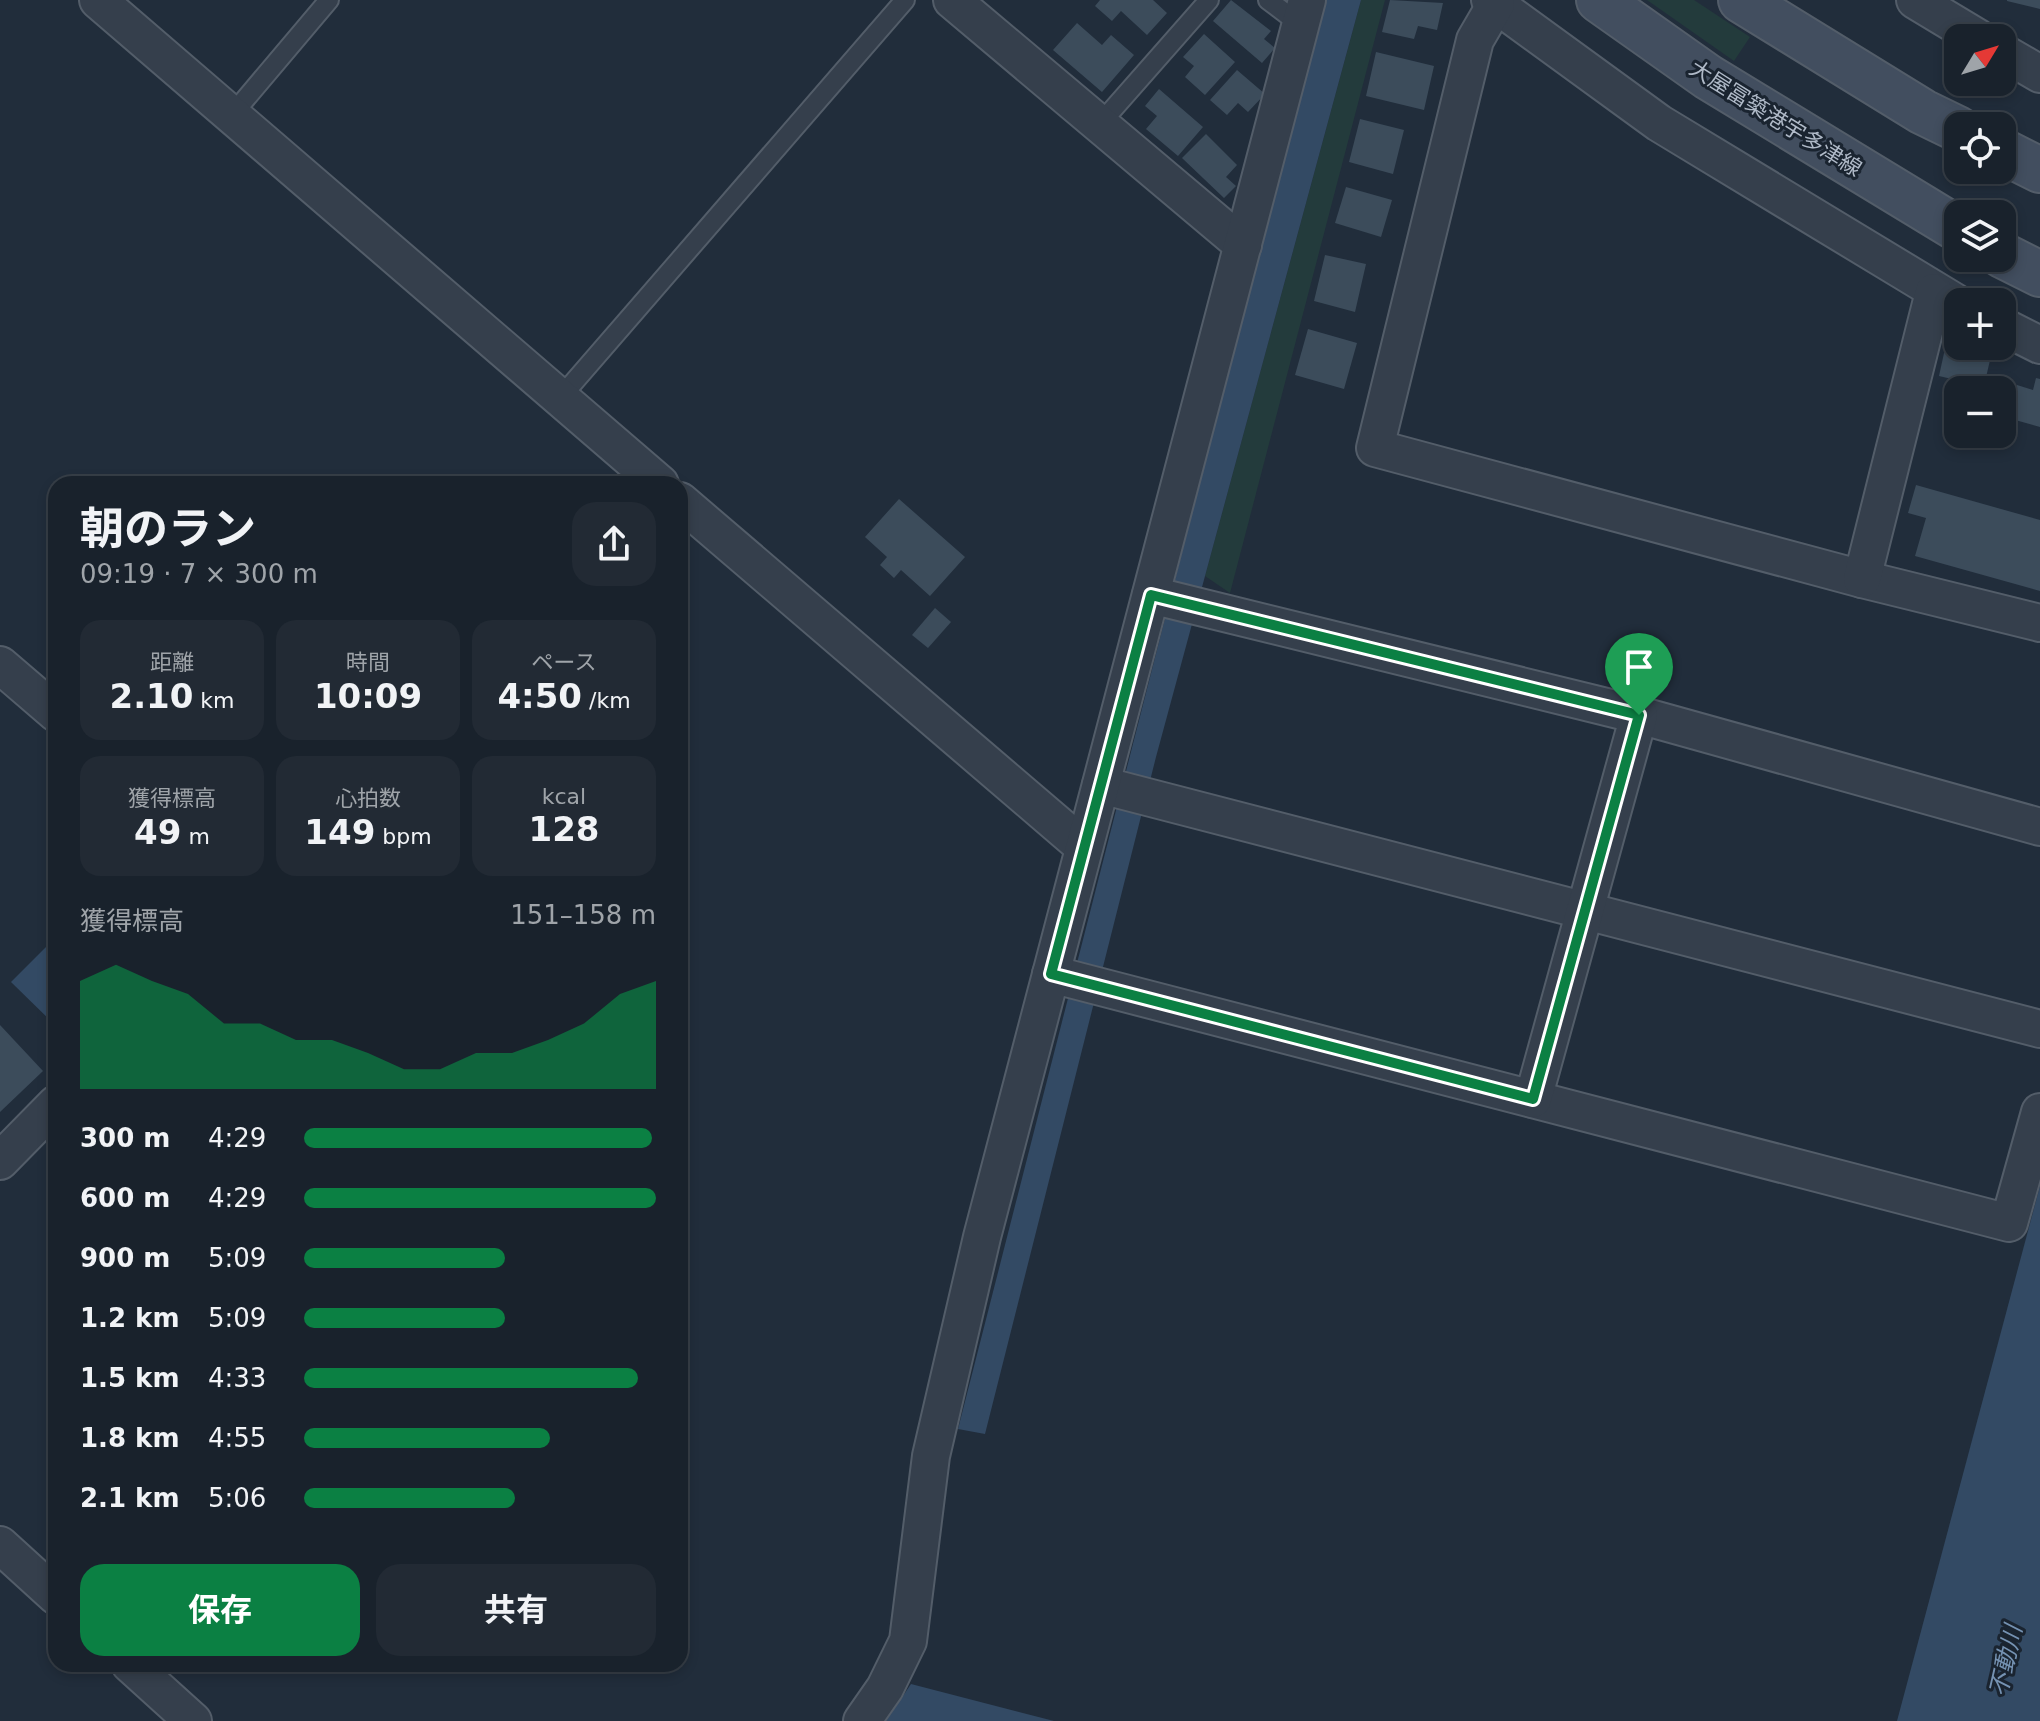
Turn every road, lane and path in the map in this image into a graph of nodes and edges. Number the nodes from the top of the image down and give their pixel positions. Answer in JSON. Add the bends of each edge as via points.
{"nodes":[{"id":1,"x":98,"y":0,"type":"edge"},
{"id":2,"x":329,"y":0,"type":"edge"},
{"id":3,"x":905,"y":0,"type":"edge"},
{"id":4,"x":952,"y":0,"type":"edge"},
{"id":5,"x":1209,"y":0,"type":"edge"},
{"id":6,"x":1268,"y":0,"type":"edge"},
{"id":7,"x":1599,"y":0,"type":"edge"},
{"id":8,"x":1741,"y":0,"type":"edge"},
{"id":9,"x":1915,"y":0,"type":"edge"},
{"id":10,"x":1493,"y":2,"type":"edge"},
{"id":11,"x":1304,"y":12,"type":"edge"},
{"id":12,"x":1955,"y":24,"type":"edge"},
{"id":13,"x":2016,"y":60,"type":"edge"},
{"id":14,"x":2040,"y":74,"type":"edge"},
{"id":15,"x":231,"y":116,"type":"junction"},
{"id":16,"x":1944,"y":121,"type":"edge"},
{"id":17,"x":1099,"y":125,"type":"junction"},
{"id":18,"x":2016,"y":158,"type":"edge"},
{"id":19,"x":2040,"y":170,"type":"edge"},
{"id":20,"x":1944,"y":221,"type":"edge"},
{"id":21,"x":1243,"y":245,"type":"junction"},
{"id":22,"x":2016,"y":262,"type":"edge"},
{"id":23,"x":2040,"y":274,"type":"edge"},
{"id":24,"x":1944,"y":297,"type":"edge"},
{"id":25,"x":1944,"y":305,"type":"edge"},
{"id":26,"x":2016,"y":333,"type":"edge"},
{"id":27,"x":2040,"y":345,"type":"edge"},
{"id":28,"x":560,"y":398,"type":"junction"},
{"id":29,"x":651,"y":476,"type":"edge"},
{"id":30,"x":688,"y":508,"type":"edge"},
{"id":31,"x":1862,"y":579,"type":"junction"},
{"id":32,"x":1172,"y":600,"type":"junction"},
{"id":33,"x":2040,"y":623,"type":"edge"},
{"id":34,"x":0,"y":665,"type":"edge"},
{"id":35,"x":48,"y":706,"type":"edge"},
{"id":36,"x":1639,"y":715,"type":"junction"},
{"id":37,"x":1124,"y":791,"type":"junction"},
{"id":38,"x":2040,"y":827,"type":"edge"},
{"id":39,"x":1084,"y":847,"type":"junction"},
{"id":40,"x":1586,"y":911,"type":"junction"},
{"id":41,"x":1060,"y":976,"type":"junction"},
{"id":42,"x":2040,"y":1029,"type":"edge"},
{"id":43,"x":1533,"y":1099,"type":"junction"},
{"id":44,"x":48,"y":1112,"type":"edge"},
{"id":45,"x":2040,"y":1112,"type":"edge"},
{"id":46,"x":0,"y":1161,"type":"edge"},
{"id":47,"x":0,"y":1545,"type":"edge"},
{"id":48,"x":48,"y":1589,"type":"edge"},
{"id":49,"x":139,"y":1672,"type":"edge"},
{"id":50,"x":193,"y":1721,"type":"edge"},
{"id":51,"x":862,"y":1721,"type":"edge"}],
"edges":[{"from":1,"to":15,"type":"street"},
{"from":2,"to":15,"type":"lane"},
{"from":3,"to":28,"type":"lane"},
{"from":4,"to":17,"type":"street"},
{"from":5,"to":17,"type":"lane"},
{"from":6,"to":11,"type":"lane"},
{"from":7,"to":20,"type":"main road","name":"大屋冨築港宇多津線","via":[[1760,109]]},
{"from":8,"to":16,"type":"main road"},
{"from":9,"to":12,"type":"street"},
{"from":10,"to":24,"type":"street","via":[[1659,123]]},
{"from":10,"to":31,"type":"street","via":[[1475,40],[1375,448]]},
{"from":11,"to":21,"type":"street"},
{"from":13,"to":14,"type":"street"},
{"from":15,"to":28,"type":"street"},
{"from":17,"to":21,"type":"street"},
{"from":18,"to":19,"type":"main road"},
{"from":21,"to":32,"type":"street"},
{"from":22,"to":23,"type":"main road"},
{"from":25,"to":31,"type":"street"},
{"from":26,"to":27,"type":"street"},
{"from":28,"to":29,"type":"street"},
{"from":30,"to":39,"type":"street"},
{"from":31,"to":33,"type":"street"},
{"from":32,"to":36,"type":"street"},
{"from":32,"to":37,"type":"street"},
{"from":34,"to":35,"type":"street"},
{"from":36,"to":38,"type":"street"},
{"from":36,"to":40,"type":"street"},
{"from":37,"to":39,"type":"street"},
{"from":37,"to":40,"type":"street"},
{"from":39,"to":41,"type":"street"},
{"from":40,"to":42,"type":"street"},
{"from":40,"to":43,"type":"street"},
{"from":41,"to":43,"type":"street"},
{"from":41,"to":51,"type":"street","via":[[982,1237],[931,1456],[908,1641]]},
{"from":43,"to":45,"type":"street","via":[[2009,1223]]},
{"from":44,"to":46,"type":"street"},
{"from":47,"to":48,"type":"street"},
{"from":49,"to":50,"type":"street"}]}
